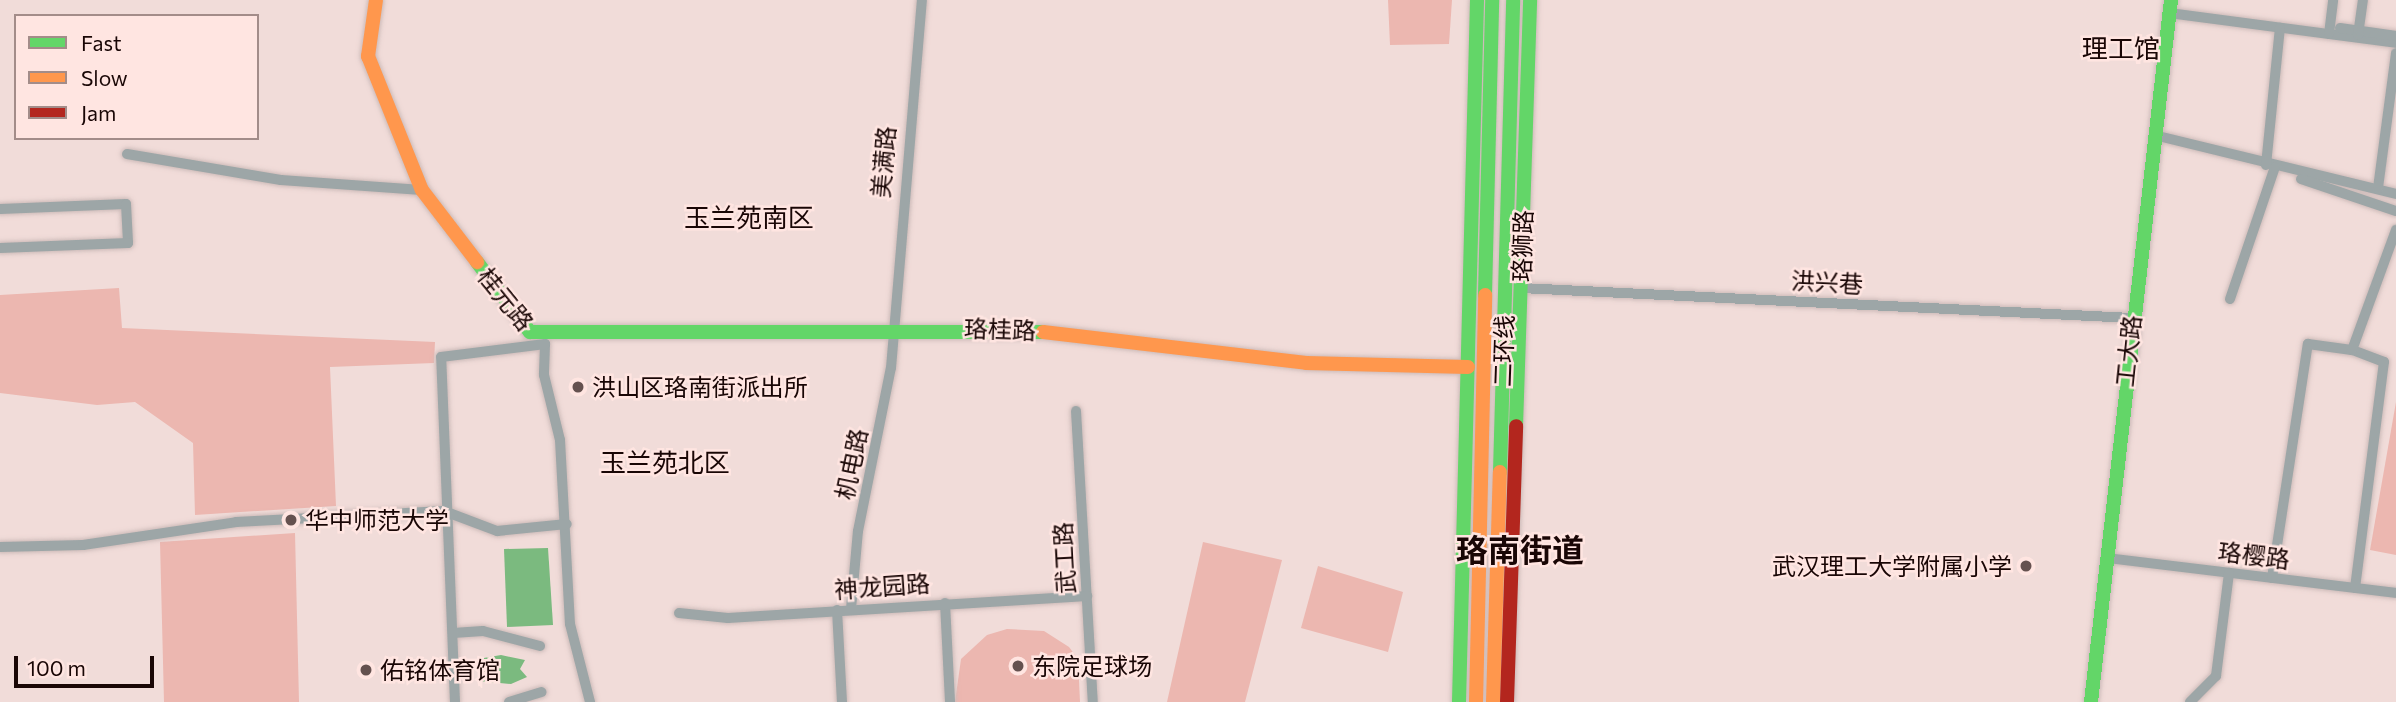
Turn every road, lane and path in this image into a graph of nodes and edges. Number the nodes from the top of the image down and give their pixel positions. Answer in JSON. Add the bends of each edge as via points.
{"nodes":[{"id":1,"x":376,"y":0,"type":"edge"},
{"id":2,"x":922,"y":0,"type":"edge"},
{"id":3,"x":1478,"y":0,"type":"edge"},
{"id":4,"x":1492,"y":0,"type":"edge"},
{"id":5,"x":1513,"y":0,"type":"edge"},
{"id":6,"x":1531,"y":0,"type":"edge"},
{"id":7,"x":2333,"y":0,"type":"edge"},
{"id":8,"x":2363,"y":0,"type":"edge"},
{"id":9,"x":2170,"y":6,"type":"edge"},
{"id":10,"x":2280,"y":28,"type":"junction"},
{"id":11,"x":2330,"y":31,"type":"junction"},
{"id":12,"x":2358,"y":34,"type":"junction"},
{"id":13,"x":2396,"y":36,"type":"edge"},
{"id":14,"x":2396,"y":43,"type":"edge"},
{"id":15,"x":2396,"y":54,"type":"edge"},
{"id":16,"x":2154,"y":135,"type":"junction"},
{"id":17,"x":127,"y":154,"type":"dead end"},
{"id":18,"x":2272,"y":167,"type":"junction"},
{"id":19,"x":2378,"y":188,"type":"junction"},
{"id":20,"x":422,"y":190,"type":"junction"},
{"id":21,"x":2396,"y":194,"type":"edge"},
{"id":22,"x":0,"y":209,"type":"edge"},
{"id":23,"x":2396,"y":211,"type":"edge"},
{"id":24,"x":2396,"y":230,"type":"edge"},
{"id":25,"x":0,"y":248,"type":"edge"},
{"id":26,"x":1521,"y":288,"type":"junction"},
{"id":27,"x":2230,"y":299,"type":"dead end"},
{"id":28,"x":2132,"y":318,"type":"junction"},
{"id":29,"x":891,"y":328,"type":"junction"},
{"id":30,"x":530,"y":332,"type":"junction"},
{"id":31,"x":545,"y":344,"type":"junction"},
{"id":32,"x":2353,"y":350,"type":"junction"},
{"id":33,"x":1468,"y":367,"type":"junction"},
{"id":34,"x":1076,"y":411,"type":"dead end"},
{"id":35,"x":450,"y":512,"type":"junction"},
{"id":36,"x":567,"y":524,"type":"junction"},
{"id":37,"x":0,"y":547,"type":"edge"},
{"id":38,"x":2107,"y":558,"type":"junction"},
{"id":39,"x":2229,"y":573,"type":"junction"},
{"id":40,"x":2272,"y":578,"type":"junction"},
{"id":41,"x":2354,"y":588,"type":"junction"},
{"id":42,"x":2396,"y":593,"type":"edge"},
{"id":43,"x":1087,"y":596,"type":"junction"},
{"id":44,"x":945,"y":603,"type":"junction"},
{"id":45,"x":851,"y":609,"type":"junction"},
{"id":46,"x":837,"y":610,"type":"junction"},
{"id":47,"x":679,"y":613,"type":"dead end"},
{"id":48,"x":453,"y":632,"type":"junction"},
{"id":49,"x":540,"y":646,"type":"dead end"},
{"id":50,"x":541,"y":692,"type":"dead end"},
{"id":51,"x":455,"y":702,"type":"edge"},
{"id":52,"x":509,"y":702,"type":"edge"},
{"id":53,"x":590,"y":702,"type":"edge"},
{"id":54,"x":842,"y":702,"type":"edge"},
{"id":55,"x":950,"y":702,"type":"edge"},
{"id":56,"x":1093,"y":702,"type":"edge"},
{"id":57,"x":1459,"y":702,"type":"edge"},
{"id":58,"x":1476,"y":702,"type":"edge"},
{"id":59,"x":1493,"y":702,"type":"edge"},
{"id":60,"x":1507,"y":702,"type":"edge"},
{"id":61,"x":2091,"y":702,"type":"edge"},
{"id":62,"x":2190,"y":702,"type":"edge"}],
"edges":[{"from":1,"to":20,"type":"main road","name":"桂元路","via":[[368,56]]},
{"from":2,"to":29,"type":"street","name":"美满路"},
{"from":3,"to":33,"type":"main road","name":"珞狮路"},
{"from":4,"to":58,"type":"main road","name":"二环线"},
{"from":5,"to":59,"type":"main road","name":"二环线"},
{"from":6,"to":26,"type":"main road","name":"珞狮路"},
{"from":7,"to":11,"type":"street"},
{"from":8,"to":12,"type":"street"},
{"from":9,"to":10,"type":"street"},
{"from":9,"to":11,"type":"street"},
{"from":9,"to":16,"type":"main road","name":"工大路"},
{"from":10,"to":11,"type":"street"},
{"from":10,"to":18,"type":"street"},
{"from":11,"to":12,"type":"street"},
{"from":12,"to":13,"type":"street"},
{"from":12,"to":14,"type":"street"},
{"from":15,"to":19,"type":"street"},
{"from":16,"to":18,"type":"street"},
{"from":16,"to":28,"type":"main road","name":"工大路"},
{"from":17,"to":20,"type":"street","via":[[281,180]]},
{"from":18,"to":19,"type":"street"},
{"from":18,"to":23,"type":"street"},
{"from":18,"to":27,"type":"street"},
{"from":19,"to":21,"type":"street"},
{"from":20,"to":30,"type":"main road","name":"桂元路"},
{"from":22,"to":25,"type":"street","via":[[126,204],[128,243]]},
{"from":24,"to":32,"type":"street"},
{"from":26,"to":28,"type":"street","name":"洪兴巷"},
{"from":26,"to":60,"type":"main road","name":"珞狮路"},
{"from":28,"to":38,"type":"main road","name":"工大路"},
{"from":29,"to":30,"type":"main road","name":"珞桂路"},
{"from":29,"to":33,"type":"main road","name":"珞桂路","via":[[1073,332],[1306,363]]},
{"from":29,"to":45,"type":"street","name":"机电路","via":[[891,368],[858,531]]},
{"from":30,"to":31,"type":"street","name":"桂元路"},
{"from":31,"to":35,"type":"street","via":[[441,357]]},
{"from":31,"to":36,"type":"street","name":"桂元路"},
{"from":32,"to":40,"type":"street","via":[[2308,344]]},
{"from":32,"to":41,"type":"street","via":[[2384,362]]},
{"from":33,"to":57,"type":"main road","name":"珞狮路"},
{"from":34,"to":43,"type":"street","name":"武工路"},
{"from":35,"to":36,"type":"street","via":[[497,531]]},
{"from":35,"to":37,"type":"street","via":[[236,522],[83,545]]},
{"from":35,"to":48,"type":"street"},
{"from":36,"to":53,"type":"street","name":"桂元路","via":[[570,624]]},
{"from":38,"to":39,"type":"street","name":"珞樱路"},
{"from":38,"to":61,"type":"main road","name":"工大路"},
{"from":39,"to":40,"type":"street","name":"珞樱路"},
{"from":39,"to":62,"type":"street","via":[[2216,676]]},
{"from":40,"to":41,"type":"street","name":"珞樱路"},
{"from":41,"to":42,"type":"street","name":"珞樱路"},
{"from":43,"to":44,"type":"street","name":"神龙园路"},
{"from":43,"to":56,"type":"street","name":"武工路"},
{"from":44,"to":45,"type":"street","name":"神龙园路"},
{"from":44,"to":55,"type":"street"},
{"from":45,"to":46,"type":"street","name":"神龙园路"},
{"from":46,"to":47,"type":"street","name":"神龙园路","via":[[728,618]]},
{"from":46,"to":54,"type":"street"},
{"from":48,"to":49,"type":"street","via":[[483,631]]},
{"from":48,"to":51,"type":"street"},
{"from":50,"to":52,"type":"street"}]}
